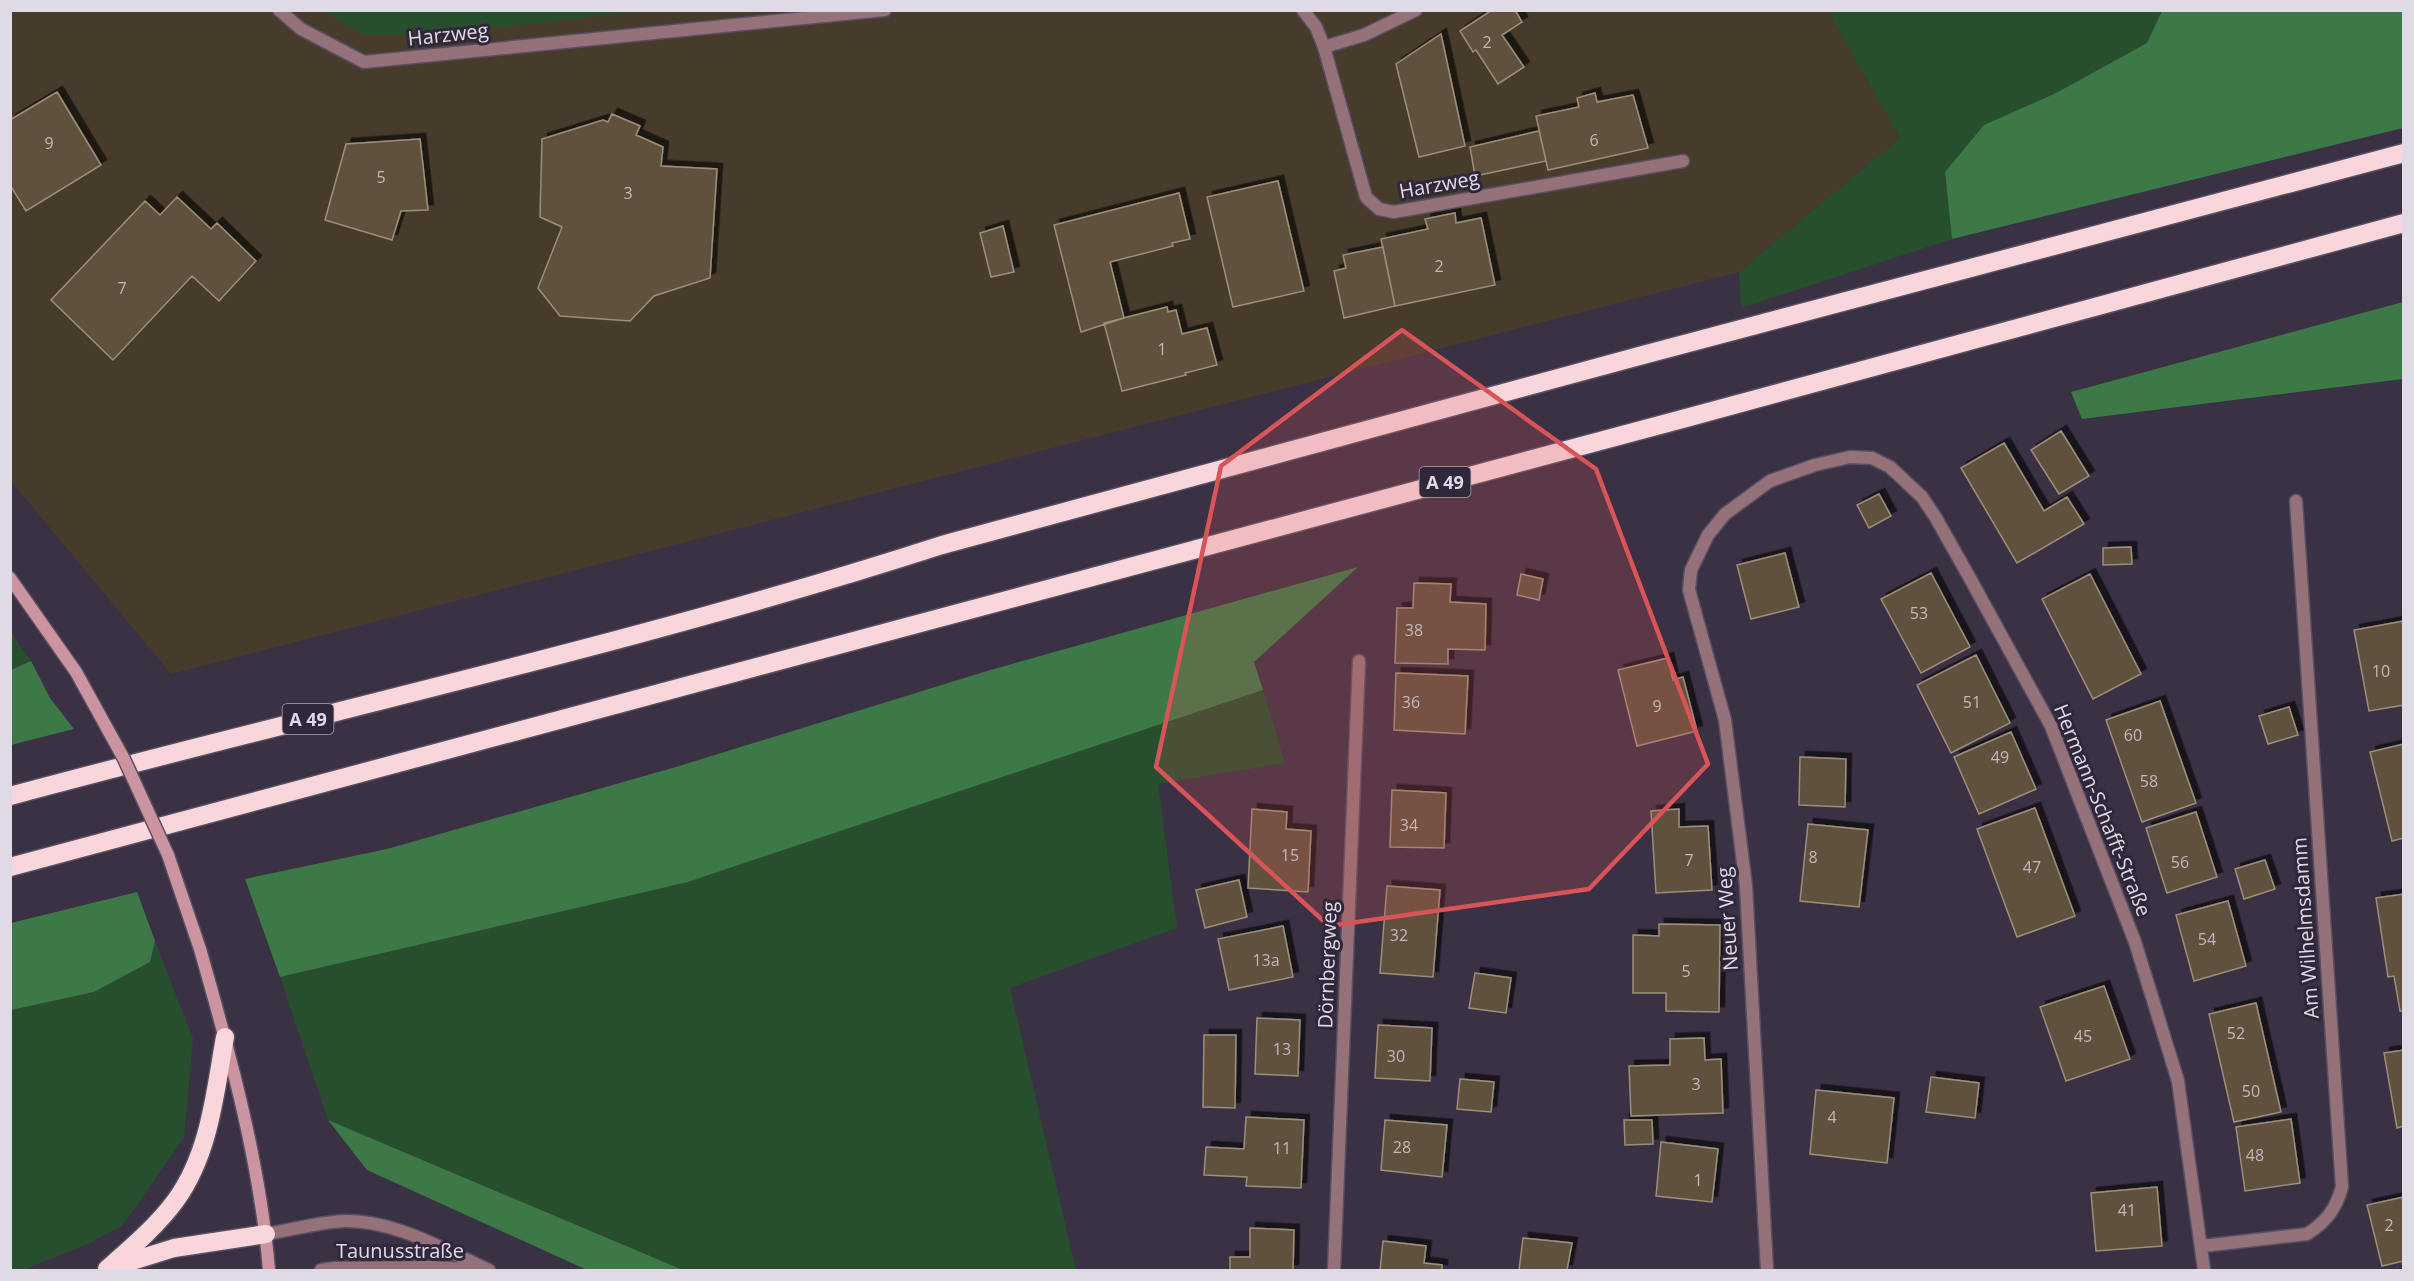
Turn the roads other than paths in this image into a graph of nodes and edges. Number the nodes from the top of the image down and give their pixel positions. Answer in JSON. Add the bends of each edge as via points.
{"nodes":[{"id":1,"x":279,"y":10,"type":"edge"},
{"id":2,"x":885,"y":10,"type":"edge"},
{"id":3,"x":1303,"y":10,"type":"edge"},
{"id":4,"x":1416,"y":10,"type":"edge"},
{"id":5,"x":1324,"y":47,"type":"junction"},
{"id":6,"x":2403,"y":153,"type":"edge"},
{"id":7,"x":1683,"y":161,"type":"dead end"},
{"id":8,"x":2403,"y":223,"type":"edge"},
{"id":9,"x":2296,"y":501,"type":"dead end"},
{"id":10,"x":1690,"y":570,"type":"joint"},
{"id":11,"x":10,"y":578,"type":"edge"},
{"id":12,"x":1359,"y":661,"type":"dead end"},
{"id":13,"x":10,"y":796,"type":"edge"},
{"id":14,"x":10,"y":867,"type":"edge"},
{"id":15,"x":225,"y":1037,"type":"junction"},
{"id":16,"x":266,"y":1234,"type":"junction"},
{"id":17,"x":2202,"y":1246,"type":"junction"},
{"id":18,"x":106,"y":1270,"type":"edge"},
{"id":19,"x":269,"y":1270,"type":"edge"},
{"id":20,"x":321,"y":1270,"type":"edge"},
{"id":21,"x":480,"y":1270,"type":"edge"},
{"id":22,"x":489,"y":1270,"type":"edge"},
{"id":23,"x":1334,"y":1270,"type":"edge"},
{"id":24,"x":1767,"y":1270,"type":"edge"},
{"id":25,"x":2204,"y":1270,"type":"edge"}],
"edges":[{"from":1,"to":2,"type":"street","name":"Harzweg","via":[[302,29],[364,62]]},
{"from":3,"to":5,"type":"street","name":"Harzweg"},
{"from":4,"to":5,"type":"street","via":[[1364,35]]},
{"from":5,"to":7,"type":"street","name":"Harzweg","via":[[1366,197],[1379,209],[1394,212]]},
{"from":6,"to":13,"type":"highway","number":"A 49","via":[[988,532],[607,643]]},
{"from":8,"to":14,"type":"highway","number":"A 49"},
{"from":9,"to":17,"type":"street","name":"Am Wilhelmsdamm","via":[[2342,1187],[2332,1213],[2307,1234]]},
{"from":10,"to":17,"type":"street","name":"Hermann-Schafft-Straße","via":[[1708,535],[1725,514],[1770,481],[1815,465],[1850,457],[1872,458],[1890,467],[1922,497],[2051,726],[2135,942],[2178,1081]]},
{"from":10,"to":24,"type":"street","name":"Neuer Weg","via":[[1689,590],[1725,720],[1746,886]]},
{"from":11,"to":15,"type":"main road","bridge":true,"via":[[76,672],[124,759],[168,855]]},
{"from":12,"to":23,"type":"street","name":"Dörnbergweg"},
{"from":15,"to":16,"type":"main road"},
{"from":15,"to":18,"type":"highway","via":[[210,1119],[189,1179],[137,1242]]},
{"from":16,"to":18,"type":"highway","via":[[174,1248]]},
{"from":16,"to":19,"type":"main road"},
{"from":16,"to":22,"type":"street","name":"Taunusstraße","via":[[344,1221],[373,1224]]},
{"from":17,"to":25,"type":"street","name":"Hermann-Schafft-Straße"},
{"from":20,"to":21,"type":"street","name":"Taunusstraße"}]}
